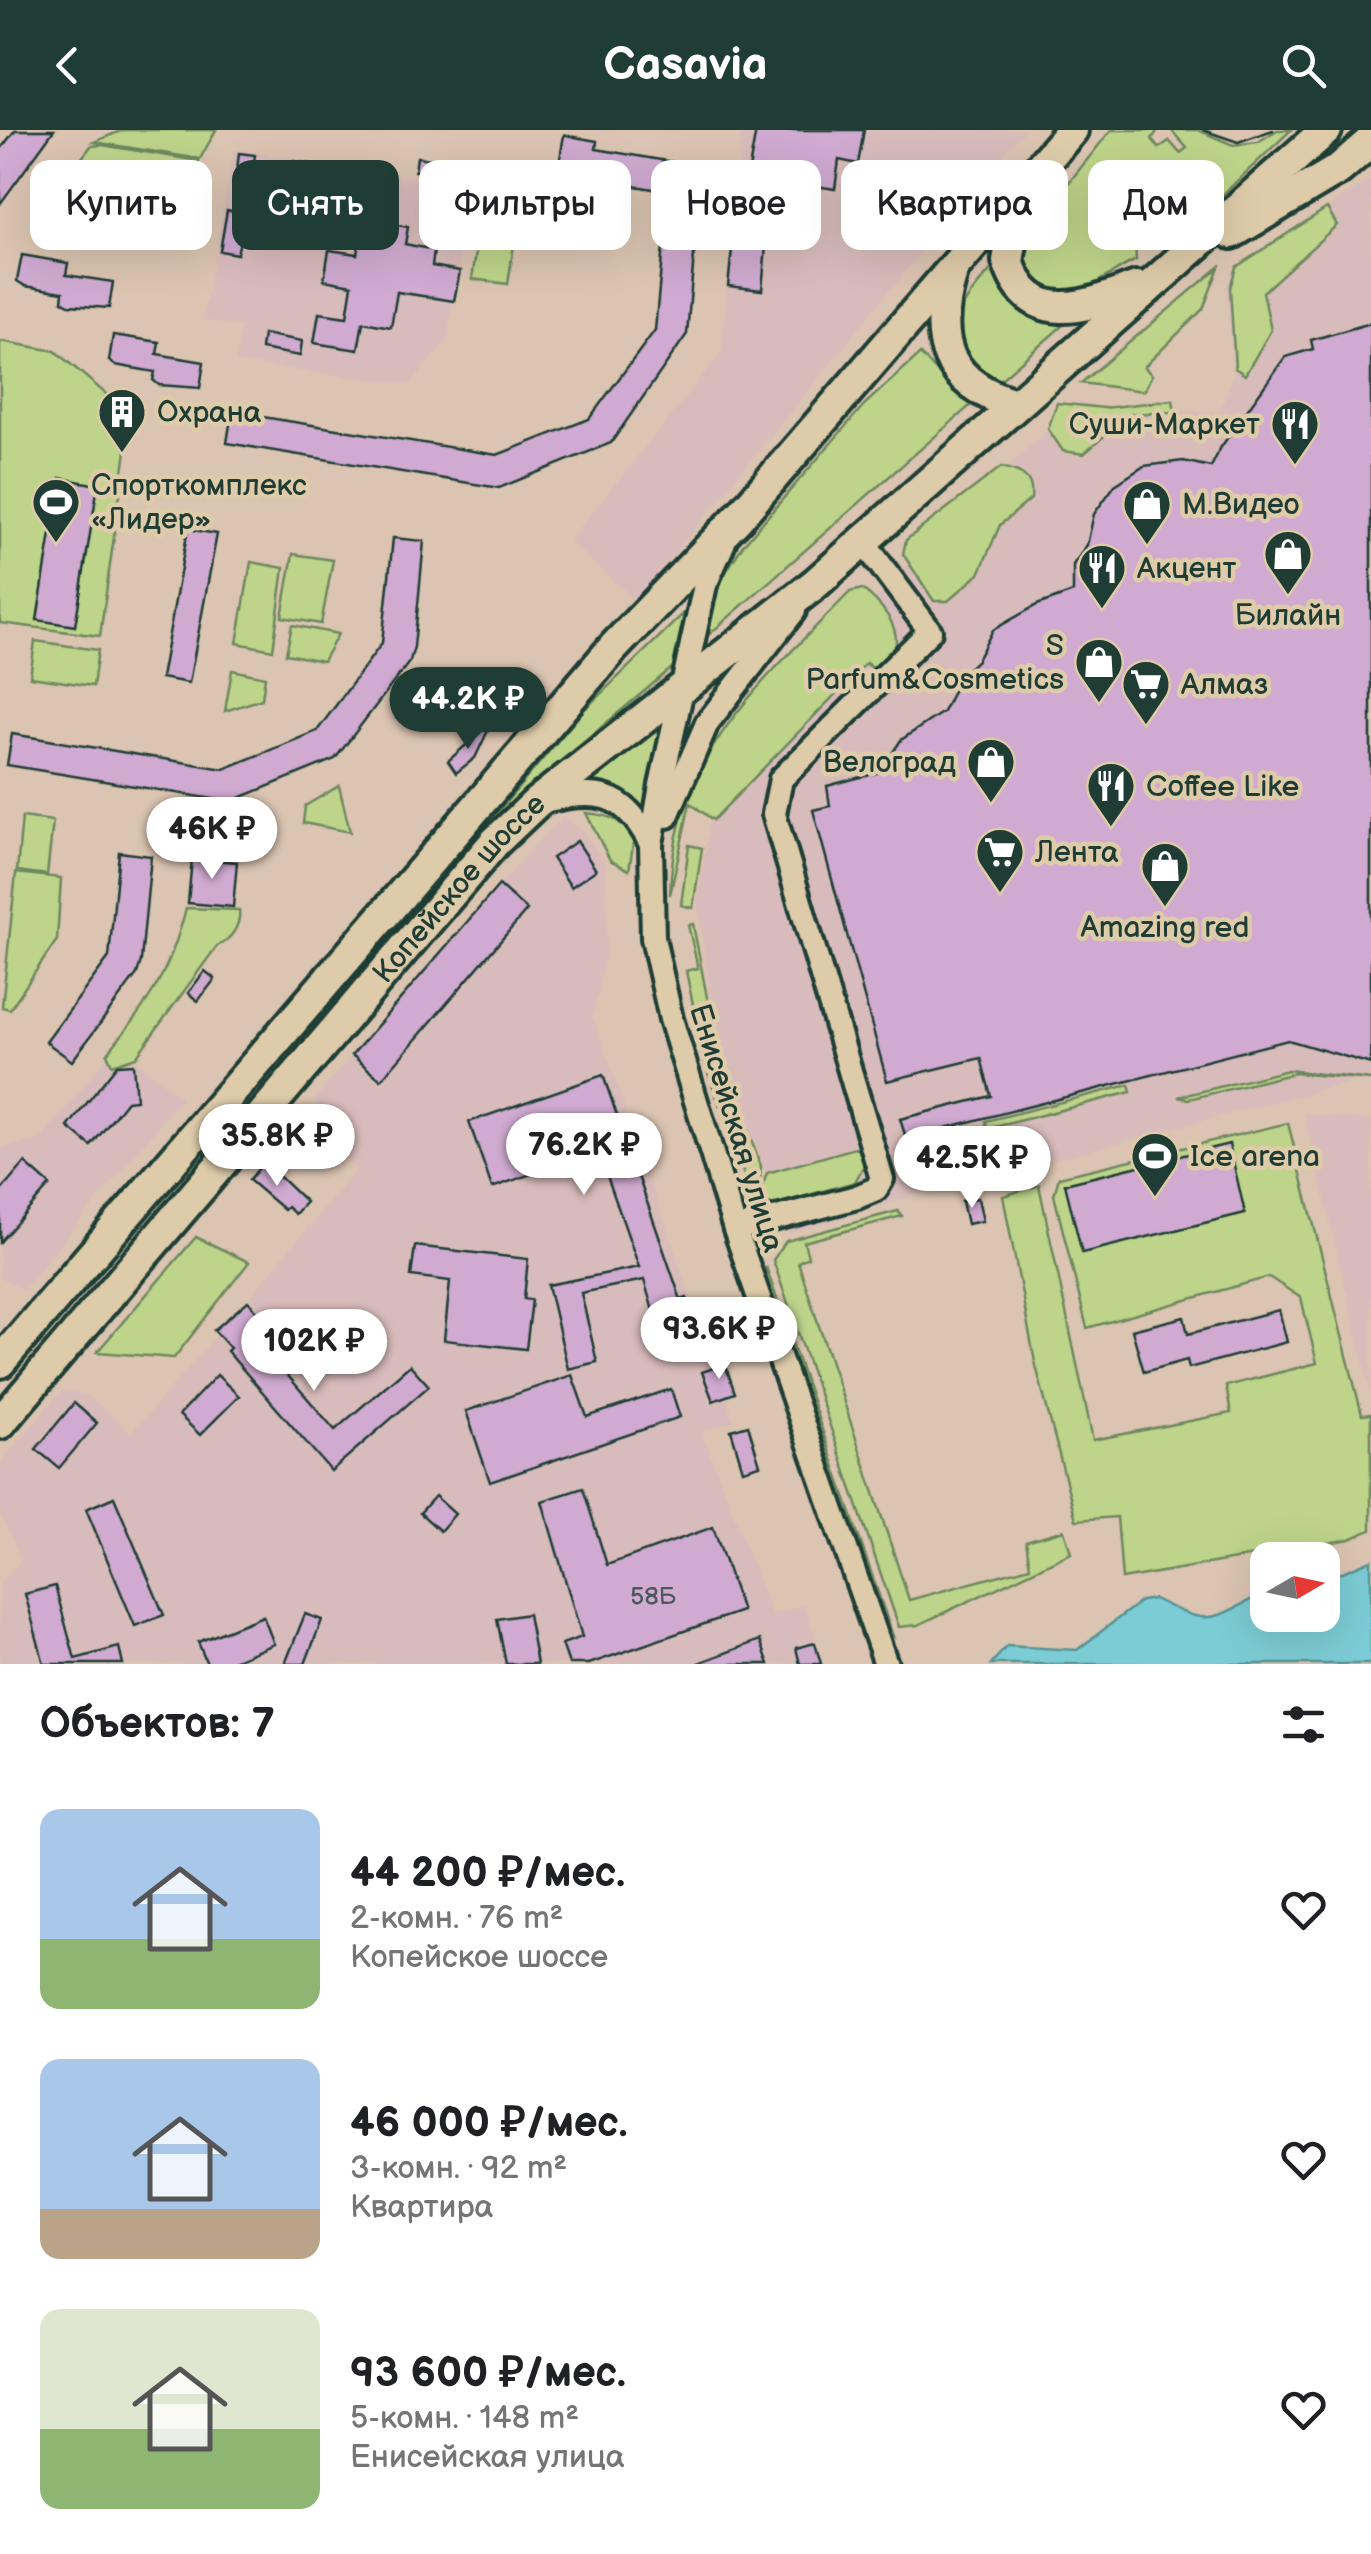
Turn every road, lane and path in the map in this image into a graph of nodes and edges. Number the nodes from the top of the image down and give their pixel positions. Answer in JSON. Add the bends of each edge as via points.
{"nodes":[{"id":1,"x":1072,"y":130,"type":"edge"},
{"id":2,"x":1326,"y":130,"type":"edge"},
{"id":3,"x":1371,"y":140,"type":"edge"},
{"id":4,"x":1371,"y":151,"type":"edge"},
{"id":5,"x":1045,"y":160,"type":"edge"},
{"id":6,"x":1339,"y":169,"type":"junction"},
{"id":7,"x":969,"y":250,"type":"edge"},
{"id":8,"x":1009,"y":250,"type":"edge"},
{"id":9,"x":953,"y":269,"type":"junction"},
{"id":10,"x":1164,"y":275,"type":"junction"},
{"id":11,"x":1015,"y":404,"type":"junction"},
{"id":12,"x":739,"y":517,"type":"junction"},
{"id":13,"x":862,"y":540,"type":"junction"},
{"id":14,"x":816,"y":583,"type":"junction"},
{"id":15,"x":682,"y":686,"type":"junction"},
{"id":16,"x":536,"y":803,"type":"junction"},
{"id":17,"x":651,"y":844,"type":"junction"},
{"id":18,"x":650,"y":887,"type":"junction"},
{"id":19,"x":735,"y":1229,"type":"junction"},
{"id":20,"x":3,"y":1353,"type":"edge"},
{"id":21,"x":50,"y":1366,"type":"junction"},
{"id":22,"x":0,"y":1423,"type":"edge"},
{"id":23,"x":886,"y":1664,"type":"edge"}],
"edges":[{"from":1,"to":5,"type":"main road","name":"Копейское шоссе"},
{"from":2,"to":10,"type":"main road","name":"Копейское шоссе"},
{"from":3,"to":6,"type":"main road","name":"Копейское шоссе"},
{"from":4,"to":6,"type":"street","name":"Копейское шоссе"},
{"from":6,"to":10,"type":"main road","name":"Копейское шоссе"},
{"from":7,"to":9,"type":"main road","name":"Копейское шоссе"},
{"from":8,"to":10,"type":"main road","via":[[1016,280],[1035,299],[1074,308]]},
{"from":9,"to":11,"type":"main road","via":[[940,312],[946,350],[982,393]]},
{"from":9,"to":12,"type":"main road","name":"Копейское шоссе"},
{"from":10,"to":11,"type":"main road","name":"Копейское шоссе"},
{"from":11,"to":13,"type":"main road","name":"Копейское шоссе"},
{"from":12,"to":15,"type":"street","name":"Енисейская улица","via":[[710,571]]},
{"from":12,"to":20,"type":"main road","name":"Копейское шоссе","via":[[614,647]]},
{"from":13,"to":14,"type":"main road","name":"Копейское шоссе"},
{"from":13,"to":19,"type":"street","via":[[930,631],[782,779],[774,814],[882,1180],[857,1197]]},
{"from":14,"to":15,"type":"main road","name":"Копейское шоссе"},
{"from":14,"to":18,"type":"street","name":"Енисейская улица","via":[[706,723],[667,814]]},
{"from":15,"to":16,"type":"main road","name":"Копейское шоссе"},
{"from":15,"to":17,"type":"street","name":"Енисейская улица"},
{"from":16,"to":17,"type":"street","via":[[567,796],[614,798],[628,807]]},
{"from":16,"to":21,"type":"main road","name":"Копейское шоссе","via":[[494,842]]},
{"from":17,"to":18,"type":"street","name":"Енисейская улица"},
{"from":18,"to":19,"type":"street","name":"Енисейская улица","via":[[662,982]]},
{"from":19,"to":23,"type":"street","name":"Енисейская улица"},
{"from":20,"to":21,"type":"main road"},
{"from":21,"to":22,"type":"main road","name":"Копейское шоссе"}]}
